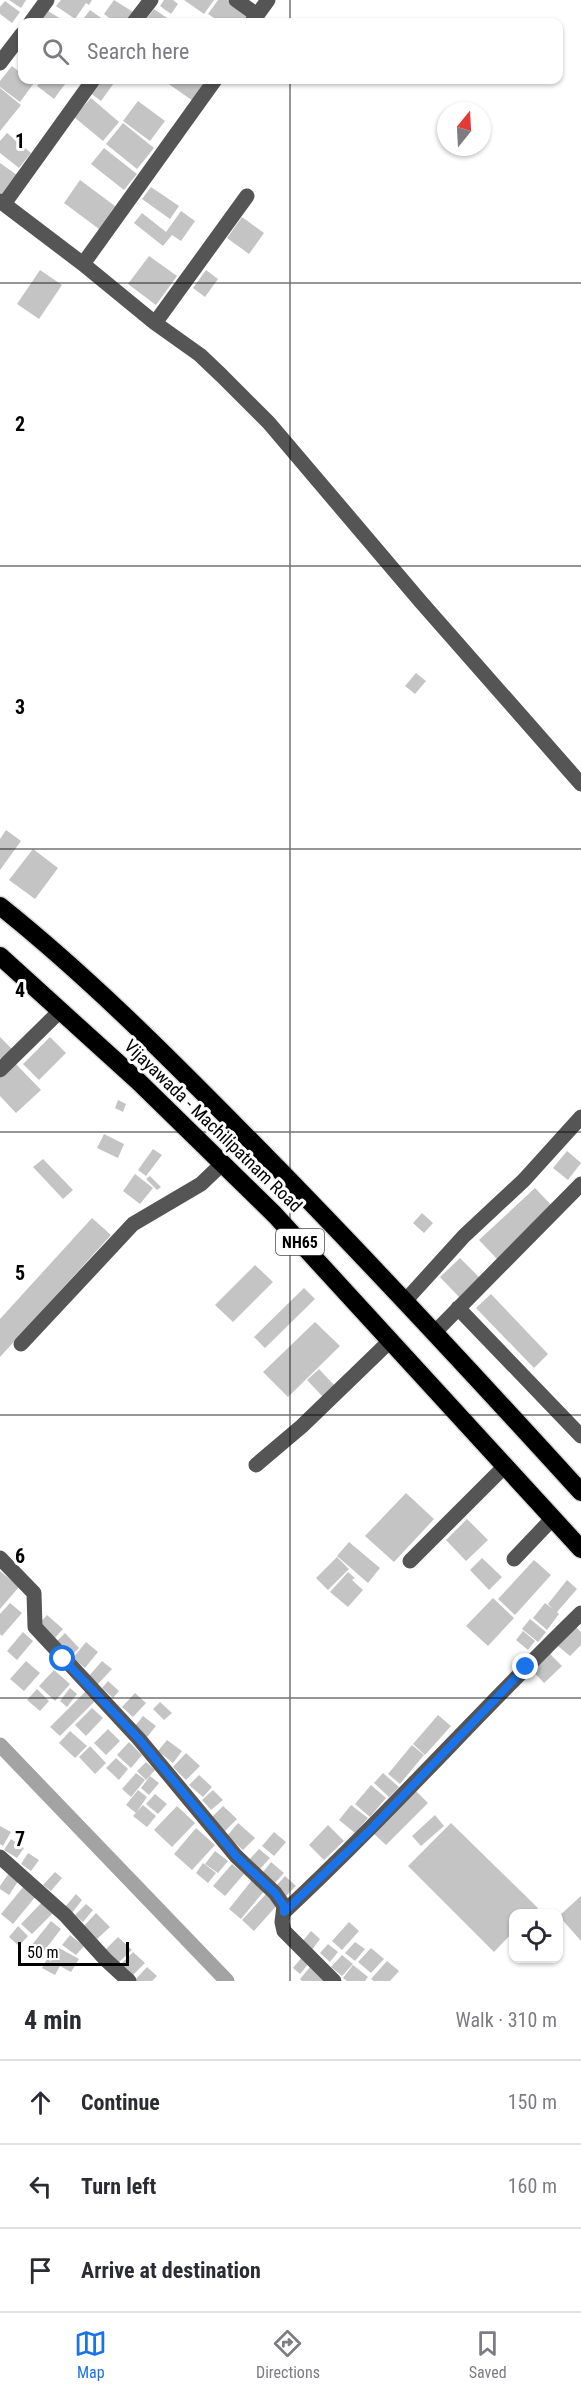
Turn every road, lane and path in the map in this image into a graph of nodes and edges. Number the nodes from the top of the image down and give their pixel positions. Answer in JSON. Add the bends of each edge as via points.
{"nodes":[{"id":1,"x":47,"y":0,"type":"edge"},
{"id":2,"x":151,"y":0,"type":"edge"},
{"id":3,"x":237,"y":0,"type":"edge"},
{"id":4,"x":268,"y":0,"type":"edge"},
{"id":5,"x":33,"y":18,"type":"edge"},
{"id":6,"x":137,"y":18,"type":"edge"},
{"id":7,"x":254,"y":18,"type":"edge"},
{"id":8,"x":256,"y":18,"type":"edge"},
{"id":9,"x":18,"y":39,"type":"edge"},
{"id":10,"x":0,"y":63,"type":"edge"},
{"id":11,"x":90,"y":84,"type":"edge"},
{"id":12,"x":212,"y":84,"type":"edge"},
{"id":13,"x":247,"y":196,"type":"dead end"},
{"id":14,"x":2,"y":202,"type":"edge"},
{"id":15,"x":83,"y":264,"type":"junction"},
{"id":16,"x":155,"y":323,"type":"junction"},
{"id":17,"x":581,"y":783,"type":"edge"},
{"id":18,"x":0,"y":906,"type":"edge"},
{"id":19,"x":4,"y":966,"type":"edge"},
{"id":20,"x":61,"y":1010,"type":"junction"},
{"id":21,"x":0,"y":1070,"type":"edge"},
{"id":22,"x":581,"y":1117,"type":"edge"},
{"id":23,"x":223,"y":1163,"type":"junction"},
{"id":24,"x":581,"y":1184,"type":"edge"},
{"id":25,"x":406,"y":1300,"type":"junction"},
{"id":26,"x":458,"y":1308,"type":"junction"},
{"id":27,"x":435,"y":1332,"type":"junction"},
{"id":28,"x":391,"y":1340,"type":"junction"},
{"id":29,"x":21,"y":1344,"type":"dead end"},
{"id":30,"x":581,"y":1436,"type":"edge"},
{"id":31,"x":256,"y":1465,"type":"dead end"},
{"id":32,"x":504,"y":1467,"type":"junction"},
{"id":33,"x":581,"y":1492,"type":"edge"},
{"id":34,"x":552,"y":1519,"type":"junction"},
{"id":35,"x":581,"y":1549,"type":"edge"},
{"id":36,"x":0,"y":1558,"type":"edge"},
{"id":37,"x":514,"y":1559,"type":"dead end"},
{"id":38,"x":410,"y":1561,"type":"dead end"},
{"id":39,"x":581,"y":1613,"type":"edge"},
{"id":40,"x":0,"y":1857,"type":"edge"},
{"id":41,"x":284,"y":1912,"type":"junction"},
{"id":42,"x":129,"y":1981,"type":"edge"},
{"id":43,"x":334,"y":1981,"type":"edge"}],
"edges":[{"from":1,"to":5,"type":"street"},
{"from":2,"to":6,"type":"street"},
{"from":3,"to":7,"type":"street"},
{"from":4,"to":8,"type":"street"},
{"from":9,"to":10,"type":"street"},
{"from":11,"to":14,"type":"street"},
{"from":12,"to":15,"type":"street"},
{"from":13,"to":16,"type":"street"},
{"from":14,"to":15,"type":"street"},
{"from":15,"to":16,"type":"street"},
{"from":16,"to":17,"type":"street","via":[[200,355],[268,423]]},
{"from":18,"to":25,"type":"highway","name":"Vijayawada - Machilipatnam Road","number":"NH65","via":[[152,1041]]},
{"from":19,"to":20,"type":"highway","name":"Vijayawada - Machilipatnam Road","number":"NH65"},
{"from":20,"to":21,"type":"street"},
{"from":20,"to":23,"type":"highway","name":"Vijayawada - Machilipatnam Road","number":"NH65"},
{"from":22,"to":25,"type":"street"},
{"from":23,"to":28,"type":"highway","name":"Vijayawada - Machilipatnam Road","number":"NH65"},
{"from":23,"to":29,"type":"street","via":[[201,1184],[133,1224]]},
{"from":24,"to":26,"type":"street"},
{"from":25,"to":27,"type":"highway","name":"Vijayawada - Machilipatnam Road","number":"NH65"},
{"from":26,"to":27,"type":"street"},
{"from":26,"to":30,"type":"street"},
{"from":27,"to":33,"type":"highway","name":"Vijayawada - Machilipatnam Road","number":"NH65"},
{"from":28,"to":31,"type":"street"},
{"from":28,"to":32,"type":"highway","name":"Vijayawada - Machilipatnam Road","number":"NH65"},
{"from":32,"to":34,"type":"highway","name":"Vijayawada - Machilipatnam Road","number":"NH65"},
{"from":32,"to":38,"type":"street"},
{"from":34,"to":35,"type":"highway","name":"Vijayawada - Machilipatnam Road","number":"NH65"},
{"from":34,"to":37,"type":"street"},
{"from":36,"to":41,"type":"street","via":[[34,1593],[35,1627],[139,1739],[236,1856],[275,1893]]},
{"from":39,"to":41,"type":"street","via":[[361,1839]]},
{"from":40,"to":42,"type":"street","via":[[58,1908]]},
{"from":41,"to":43,"type":"street","via":[[284,1931]]}]}
